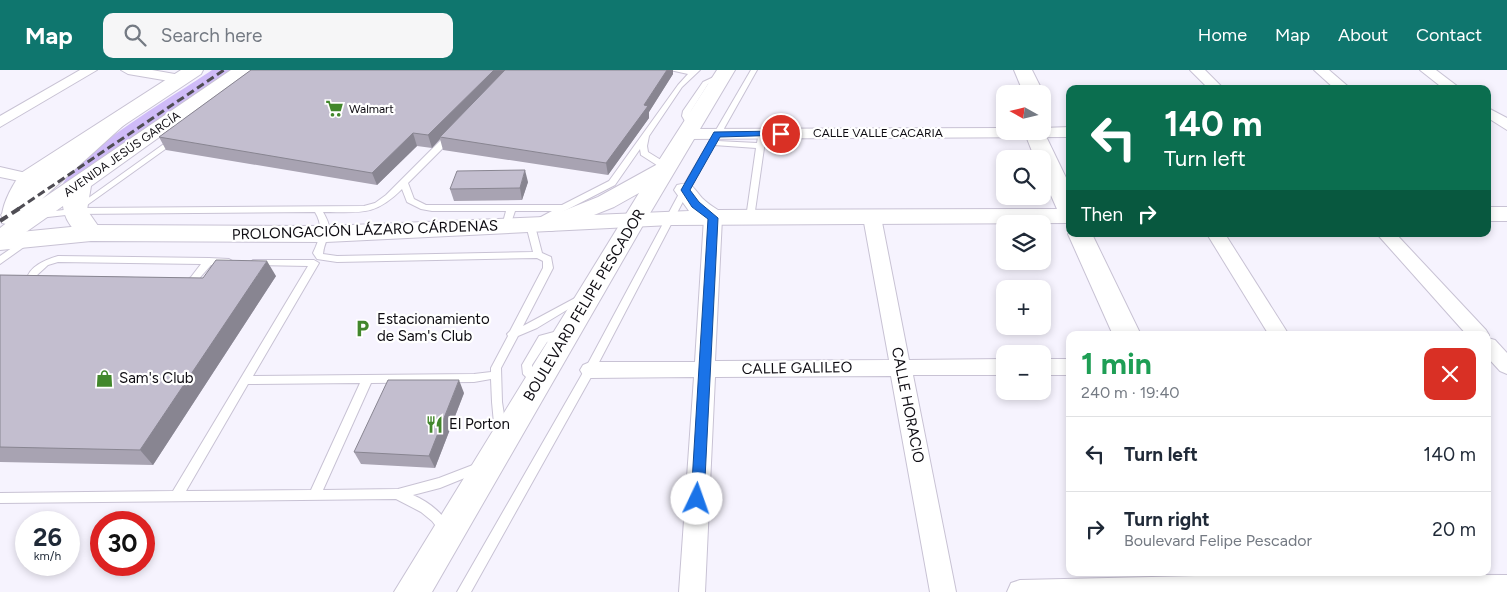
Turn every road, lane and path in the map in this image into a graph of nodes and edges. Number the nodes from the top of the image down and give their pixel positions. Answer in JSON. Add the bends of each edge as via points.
{"nodes":[{"id":1,"x":90,"y":70,"type":"edge"},
{"id":2,"x":128,"y":70,"type":"edge"},
{"id":3,"x":244,"y":70,"type":"edge"},
{"id":4,"x":678,"y":70,"type":"edge"},
{"id":5,"x":754,"y":70,"type":"edge"},
{"id":6,"x":1005,"y":70,"type":"edge"},
{"id":7,"x":1023,"y":70,"type":"edge"},
{"id":8,"x":1198,"y":70,"type":"edge"},
{"id":9,"x":1321,"y":70,"type":"edge"},
{"id":10,"x":1427,"y":70,"type":"edge"},
{"id":11,"x":710,"y":72,"type":"edge"},
{"id":12,"x":188,"y":74,"type":"edge"},
{"id":13,"x":1012,"y":85,"type":"edge"},
{"id":14,"x":1030,"y":85,"type":"edge"},
{"id":15,"x":1213,"y":85,"type":"edge"},
{"id":16,"x":1339,"y":85,"type":"edge"},
{"id":17,"x":1448,"y":85,"type":"edge"},
{"id":18,"x":1491,"y":114,"type":"edge"},
{"id":19,"x":125,"y":115,"type":"junction"},
{"id":20,"x":0,"y":122,"type":"edge"},
{"id":21,"x":458,"y":127,"type":"edge"},
{"id":22,"x":1507,"y":127,"type":"edge"},
{"id":23,"x":689,"y":130,"type":"junction"},
{"id":24,"x":1491,"y":130,"type":"edge"},
{"id":25,"x":647,"y":131,"type":"junction"},
{"id":26,"x":996,"y":133,"type":"edge"},
{"id":27,"x":181,"y":134,"type":"edge"},
{"id":28,"x":715,"y":139,"type":"junction"},
{"id":29,"x":1051,"y":139,"type":"edge"},
{"id":30,"x":761,"y":140,"type":"junction"},
{"id":31,"x":1049,"y":140,"type":"edge"},
{"id":32,"x":1066,"y":163,"type":"edge"},
{"id":33,"x":666,"y":167,"type":"junction"},
{"id":34,"x":0,"y":172,"type":"edge"},
{"id":35,"x":29,"y":178,"type":"junction"},
{"id":36,"x":81,"y":183,"type":"junction"},
{"id":37,"x":404,"y":184,"type":"junction"},
{"id":38,"x":685,"y":190,"type":"junction"},
{"id":39,"x":1066,"y":198,"type":"edge"},
{"id":40,"x":318,"y":210,"type":"junction"},
{"id":41,"x":74,"y":211,"type":"junction"},
{"id":42,"x":1491,"y":214,"type":"edge"},
{"id":43,"x":1507,"y":214,"type":"edge"},
{"id":44,"x":1066,"y":216,"type":"edge"},
{"id":45,"x":509,"y":217,"type":"junction"},
{"id":46,"x":671,"y":218,"type":"junction"},
{"id":47,"x":713,"y":218,"type":"junction"},
{"id":48,"x":750,"y":218,"type":"junction"},
{"id":49,"x":872,"y":218,"type":"junction"},
{"id":50,"x":549,"y":219,"type":"junction"},
{"id":51,"x":634,"y":220,"type":"junction"},
{"id":52,"x":11,"y":230,"type":"edge"},
{"id":53,"x":91,"y":234,"type":"junction"},
{"id":54,"x":326,"y":234,"type":"junction"},
{"id":55,"x":1081,"y":237,"type":"edge"},
{"id":56,"x":1101,"y":237,"type":"edge"},
{"id":57,"x":1218,"y":237,"type":"edge"},
{"id":58,"x":1389,"y":237,"type":"edge"},
{"id":59,"x":538,"y":255,"type":"junction"},
{"id":60,"x":0,"y":261,"type":"edge"},
{"id":61,"x":209,"y":261,"type":"junction"},
{"id":62,"x":53,"y":283,"type":"edge"},
{"id":63,"x":171,"y":285,"type":"edge"},
{"id":64,"x":592,"y":292,"type":"junction"},
{"id":65,"x":1125,"y":331,"type":"edge"},
{"id":66,"x":1143,"y":331,"type":"edge"},
{"id":67,"x":1277,"y":331,"type":"edge"},
{"id":68,"x":1475,"y":331,"type":"edge"},
{"id":69,"x":512,"y":334,"type":"junction"},
{"id":70,"x":1491,"y":348,"type":"edge"},
{"id":71,"x":901,"y":366,"type":"junction"},
{"id":72,"x":1491,"y":366,"type":"edge"},
{"id":73,"x":1507,"y":366,"type":"edge"},
{"id":74,"x":996,"y":367,"type":"edge"},
{"id":75,"x":1051,"y":367,"type":"edge"},
{"id":76,"x":1066,"y":367,"type":"edge"},
{"id":77,"x":705,"y":369,"type":"junction"},
{"id":78,"x":590,"y":370,"type":"junction"},
{"id":79,"x":495,"y":375,"type":"junction"},
{"id":80,"x":367,"y":379,"type":"junction"},
{"id":81,"x":245,"y":380,"type":"junction"},
{"id":82,"x":496,"y":452,"type":"junction"},
{"id":83,"x":398,"y":494,"type":"junction"},
{"id":84,"x":315,"y":495,"type":"junction"},
{"id":85,"x":177,"y":496,"type":"junction"},
{"id":86,"x":0,"y":498,"type":"edge"},
{"id":87,"x":448,"y":533,"type":"junction"},
{"id":88,"x":1436,"y":579,"type":"edge"},
{"id":89,"x":1266,"y":584,"type":"edge"},
{"id":90,"x":1502,"y":588,"type":"edge"},
{"id":91,"x":412,"y":592,"type":"edge"},
{"id":92,"x":464,"y":592,"type":"edge"},
{"id":93,"x":692,"y":592,"type":"edge"},
{"id":94,"x":943,"y":592,"type":"edge"},
{"id":95,"x":1020,"y":592,"type":"edge"},
{"id":96,"x":1048,"y":592,"type":"edge"}],
"edges":[{"from":1,"to":20,"type":"street"},
{"from":2,"to":12,"type":"street"},
{"from":3,"to":36,"type":"main road","name":"AVENIDA JESÚS GARCÍA"},
{"from":4,"to":11,"type":"lane"},
{"from":5,"to":28,"type":"lane","name":"BOULEVARD FELIPE PESCADOR"},
{"from":6,"to":13,"type":"main road"},
{"from":7,"to":14,"type":"main road"},
{"from":8,"to":15,"type":"street"},
{"from":9,"to":16,"type":"street"},
{"from":10,"to":17,"type":"street"},
{"from":11,"to":23,"type":"main road","name":"BOULEVARD FELIPE PESCADOR"},
{"from":11,"to":25,"type":"lane"},
{"from":12,"to":19,"type":"main road","name":"AVENIDA JESÚS GARCÍA"},
{"from":18,"to":22,"type":"street"},
{"from":19,"to":35,"type":"main road","name":"AVENIDA JESÚS GARCÍA"},
{"from":19,"to":52,"type":"main road","via":[[35,192]]},
{"from":21,"to":37,"type":"lane"},
{"from":22,"to":24,"type":"street"},
{"from":23,"to":28,"type":"street","name":"CALLE VALLE CACARIA"},
{"from":23,"to":33,"type":"main road","name":"BOULEVARD FELIPE PESCADOR"},
{"from":25,"to":33,"type":"lane","via":[[644,153]]},
{"from":25,"to":50,"type":"lane","via":[[612,183]]},
{"from":26,"to":30,"type":"street","name":"CALLE VALLE CACARIA"},
{"from":27,"to":41,"type":"lane"},
{"from":28,"to":30,"type":"street","name":"CALLE VALLE CACARIA"},
{"from":28,"to":38,"type":"lane","name":"BOULEVARD FELIPE PESCADOR"},
{"from":29,"to":32,"type":"main road"},
{"from":30,"to":48,"type":"lane"},
{"from":31,"to":39,"type":"main road"},
{"from":33,"to":50,"type":"main road","via":[[606,202]]},
{"from":33,"to":51,"type":"main road","name":"BOULEVARD FELIPE PESCADOR"},
{"from":34,"to":35,"type":"street"},
{"from":35,"to":52,"type":"main road","name":"AVENIDA JESÚS GARCÍA","via":[[19,192]]},
{"from":36,"to":41,"type":"main road"},
{"from":36,"to":52,"type":"main road","name":"AVENIDA JESÚS GARCÍA"},
{"from":37,"to":40,"type":"lane","via":[[383,202],[371,207]]},
{"from":37,"to":45,"type":"lane","via":[[410,200],[424,206]]},
{"from":38,"to":46,"type":"lane","name":"BOULEVARD FELIPE PESCADOR"},
{"from":38,"to":47,"type":"main road","via":[[695,204]]},
{"from":40,"to":41,"type":"lane"},
{"from":40,"to":54,"type":"lane","via":[[326,226]]},
{"from":41,"to":52,"type":"lane"},
{"from":41,"to":53,"type":"main road"},
{"from":42,"to":43,"type":"main road"},
{"from":44,"to":49,"type":"main road","name":"PROLONGACIÓN LÁZARO CÁRDENAS"},
{"from":45,"to":50,"type":"main road","name":"PROLONGACIÓN LÁZARO CÁRDENAS"},
{"from":45,"to":50,"type":"lane"},
{"from":45,"to":54,"type":"main road","name":"PROLONGACIÓN LÁZARO CÁRDENAS"},
{"from":46,"to":47,"type":"main road","name":"PROLONGACIÓN LÁZARO CÁRDENAS"},
{"from":46,"to":51,"type":"main road","name":"PROLONGACIÓN LÁZARO CÁRDENAS"},
{"from":46,"to":78,"type":"lane","name":"BOULEVARD FELIPE PESCADOR"},
{"from":47,"to":48,"type":"main road","name":"PROLONGACIÓN LÁZARO CÁRDENAS"},
{"from":47,"to":77,"type":"street"},
{"from":48,"to":49,"type":"main road","name":"PROLONGACIÓN LÁZARO CÁRDENAS"},
{"from":49,"to":71,"type":"street","name":"CALLE HORACIO"},
{"from":50,"to":51,"type":"main road","name":"PROLONGACIÓN LÁZARO CÁRDENAS"},
{"from":50,"to":59,"type":"lane"},
{"from":51,"to":64,"type":"main road","name":"BOULEVARD FELIPE PESCADOR"},
{"from":52,"to":53,"type":"main road","name":"PROLONGACIÓN LÁZARO CÁRDENAS"},
{"from":52,"to":60,"type":"lane"},
{"from":53,"to":54,"type":"main road","name":"PROLONGACIÓN LÁZARO CÁRDENAS"},
{"from":54,"to":59,"type":"lane","via":[[318,253],[320,257],[337,259]]},
{"from":55,"to":65,"type":"main road"},
{"from":56,"to":66,"type":"main road"},
{"from":57,"to":67,"type":"street"},
{"from":58,"to":68,"type":"street"},
{"from":59,"to":69,"type":"lane","via":[[550,262]]},
{"from":61,"to":62,"type":"lane","via":[[58,259],[40,267],[30,278],[36,282]]},
{"from":61,"to":63,"type":"lane","via":[[191,282]]},
{"from":61,"to":81,"type":"lane","via":[[314,263]]},
{"from":64,"to":69,"type":"lane","via":[[533,326]]},
{"from":64,"to":82,"type":"main road","name":"BOULEVARD FELIPE PESCADOR"},
{"from":69,"to":79,"type":"lane"},
{"from":70,"to":73,"type":"street"},
{"from":71,"to":74,"type":"street","name":"CALLE GALILEO"},
{"from":71,"to":77,"type":"street","name":"CALLE GALILEO"},
{"from":71,"to":94,"type":"street","name":"CALLE HORACIO"},
{"from":72,"to":73,"type":"street"},
{"from":75,"to":76,"type":"street"},
{"from":77,"to":78,"type":"street","name":"CALLE GALILEO"},
{"from":77,"to":93,"type":"street"},
{"from":78,"to":92,"type":"lane","name":"BOULEVARD FELIPE PESCADOR"},
{"from":79,"to":80,"type":"lane"},
{"from":79,"to":82,"type":"lane"},
{"from":80,"to":81,"type":"lane"},
{"from":80,"to":84,"type":"lane"},
{"from":81,"to":85,"type":"lane"},
{"from":82,"to":83,"type":"lane","via":[[440,483]]},
{"from":82,"to":87,"type":"main road","name":"BOULEVARD FELIPE PESCADOR"},
{"from":83,"to":84,"type":"lane"},
{"from":83,"to":87,"type":"lane","via":[[433,512]]},
{"from":84,"to":85,"type":"lane"},
{"from":85,"to":86,"type":"lane"},
{"from":87,"to":91,"type":"main road","name":"BOULEVARD FELIPE PESCADOR"},
{"from":88,"to":89,"type":"street"},
{"from":88,"to":90,"type":"street"},
{"from":89,"to":96,"type":"street"},
{"from":95,"to":96,"type":"street"}]}
